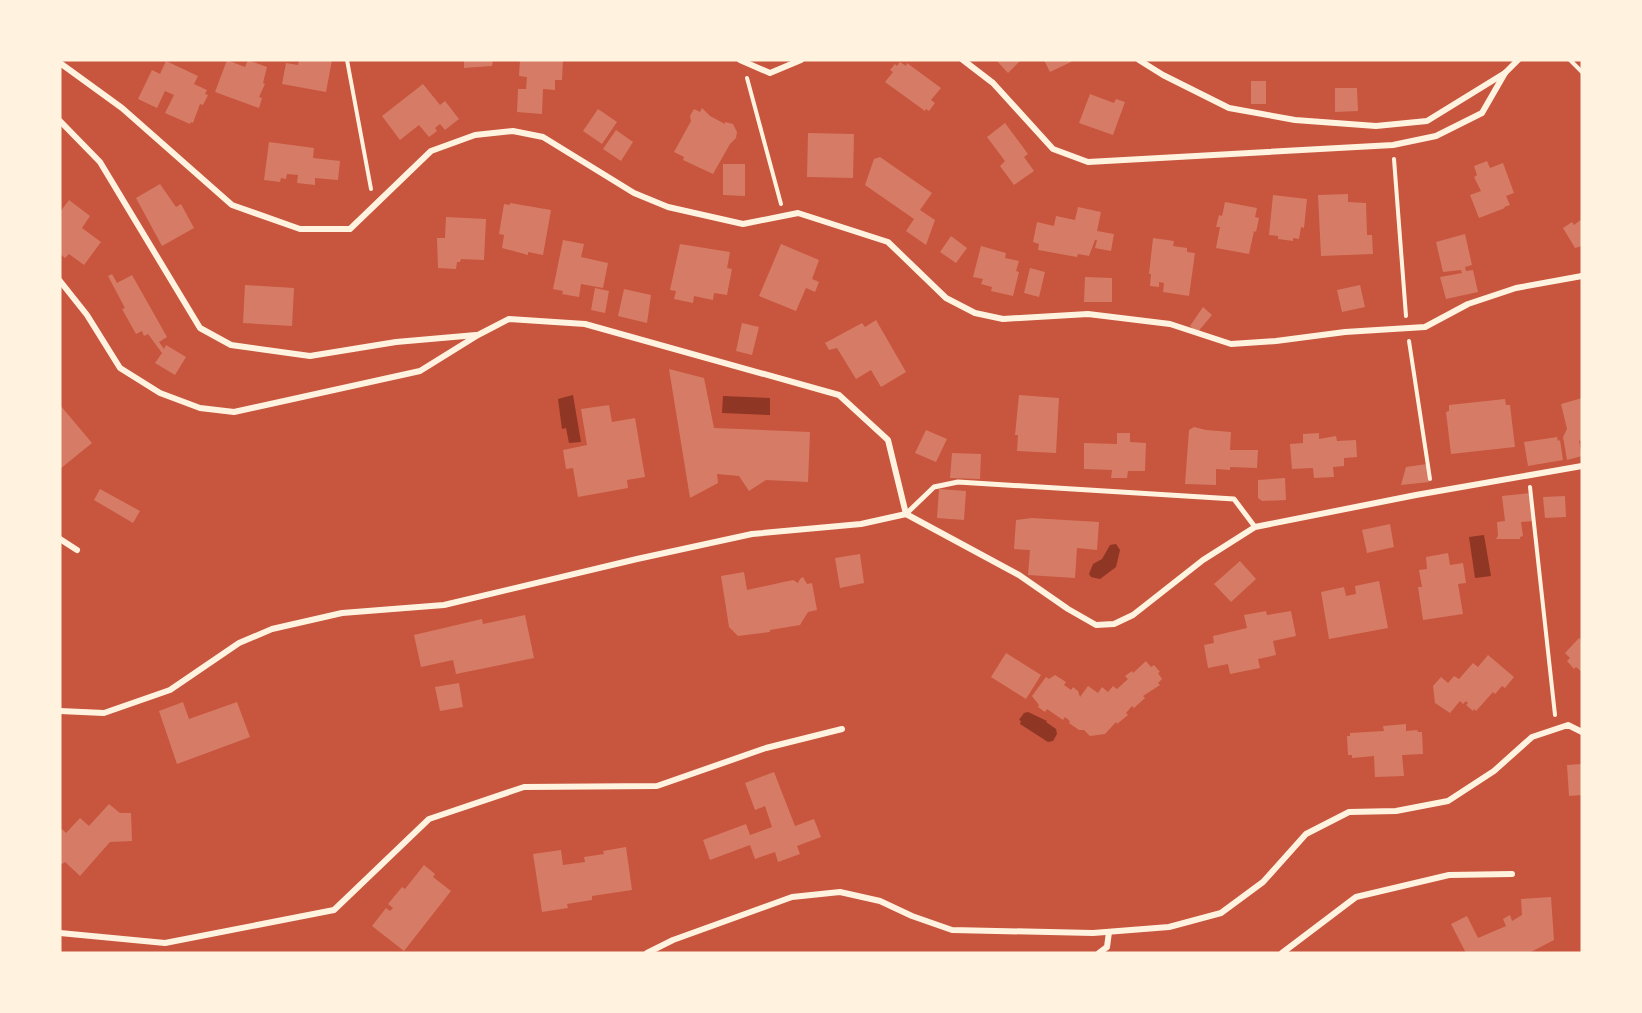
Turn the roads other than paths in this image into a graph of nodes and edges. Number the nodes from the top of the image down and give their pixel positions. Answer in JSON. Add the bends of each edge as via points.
{"nodes":[{"id":1,"x":801,"y":60,"type":"edge"},
{"id":2,"x":963,"y":60,"type":"edge"},
{"id":3,"x":1139,"y":60,"type":"edge"},
{"id":4,"x":1518,"y":60,"type":"edge"},
{"id":5,"x":742,"y":61,"type":"edge"},
{"id":6,"x":60,"y":63,"type":"edge"},
{"id":7,"x":1505,"y":73,"type":"junction"},
{"id":8,"x":60,"y":121,"type":"edge"},
{"id":9,"x":1582,"y":276,"type":"edge"},
{"id":10,"x":60,"y":281,"type":"edge"},
{"id":11,"x":478,"y":335,"type":"junction"},
{"id":12,"x":1582,"y":466,"type":"edge"},
{"id":13,"x":906,"y":514,"type":"junction"},
{"id":14,"x":1255,"y":526,"type":"junction"},
{"id":15,"x":60,"y":539,"type":"edge"},
{"id":16,"x":78,"y":550,"type":"dead end"},
{"id":17,"x":60,"y":711,"type":"edge"},
{"id":18,"x":842,"y":729,"type":"dead end"},
{"id":19,"x":1582,"y":732,"type":"edge"},
{"id":20,"x":1512,"y":874,"type":"dead end"},
{"id":21,"x":1109,"y":932,"type":"junction"},
{"id":22,"x":60,"y":933,"type":"edge"},
{"id":23,"x":647,"y":953,"type":"edge"},
{"id":24,"x":1099,"y":953,"type":"edge"},
{"id":25,"x":1282,"y":953,"type":"edge"}],
"edges":[{"from":1,"to":5,"type":"street","via":[[770,73]]},
{"from":2,"to":7,"type":"street","via":[[993,83],[1053,149],[1088,162],[1393,145],[1436,136],[1482,113]]},
{"from":3,"to":7,"type":"street","via":[[1229,108],[1294,120],[1376,126],[1426,121]]},
{"from":4,"to":7,"type":"street"},
{"from":6,"to":9,"type":"street","via":[[122,108],[232,205],[300,229],[350,229],[431,152],[475,135],[513,131],[543,137],[634,193],[668,207],[743,224],[798,213],[888,242],[946,298],[975,313],[1003,319],[1088,314],[1170,324],[1231,344],[1276,341],[1425,327],[1468,304],[1516,288]]},
{"from":8,"to":11,"type":"street","via":[[100,162],[200,328],[231,345],[310,356],[396,342]]},
{"from":10,"to":11,"type":"street","via":[[120,368],[160,393],[200,408],[234,412],[420,370]]},
{"from":11,"to":13,"type":"street","via":[[509,319],[585,324],[839,395],[888,440]]},
{"from":12,"to":14,"type":"street"},
{"from":13,"to":14,"type":"street","via":[[934,487],[958,482],[1234,499]]},
{"from":13,"to":14,"type":"street","via":[[1019,575],[1096,625],[1114,624],[1133,615],[1203,560]]},
{"from":13,"to":17,"type":"street","via":[[861,524],[752,534],[444,605],[342,613],[272,629],[239,643],[170,690],[104,712]]},
{"from":15,"to":16,"type":"street"},
{"from":18,"to":22,"type":"street","via":[[766,748],[657,786],[524,787],[429,819],[334,910],[165,943]]},
{"from":19,"to":21,"type":"street","via":[[1568,725],[1532,737],[1494,771],[1448,801],[1396,811],[1349,812],[1306,834],[1263,882],[1221,914],[1169,927]]},
{"from":20,"to":25,"type":"street","via":[[1449,875],[1356,897]]},
{"from":21,"to":23,"type":"street","via":[[952,930],[880,902],[840,892],[792,897]]},
{"from":21,"to":24,"type":"street","via":[[1107,947]]}]}
